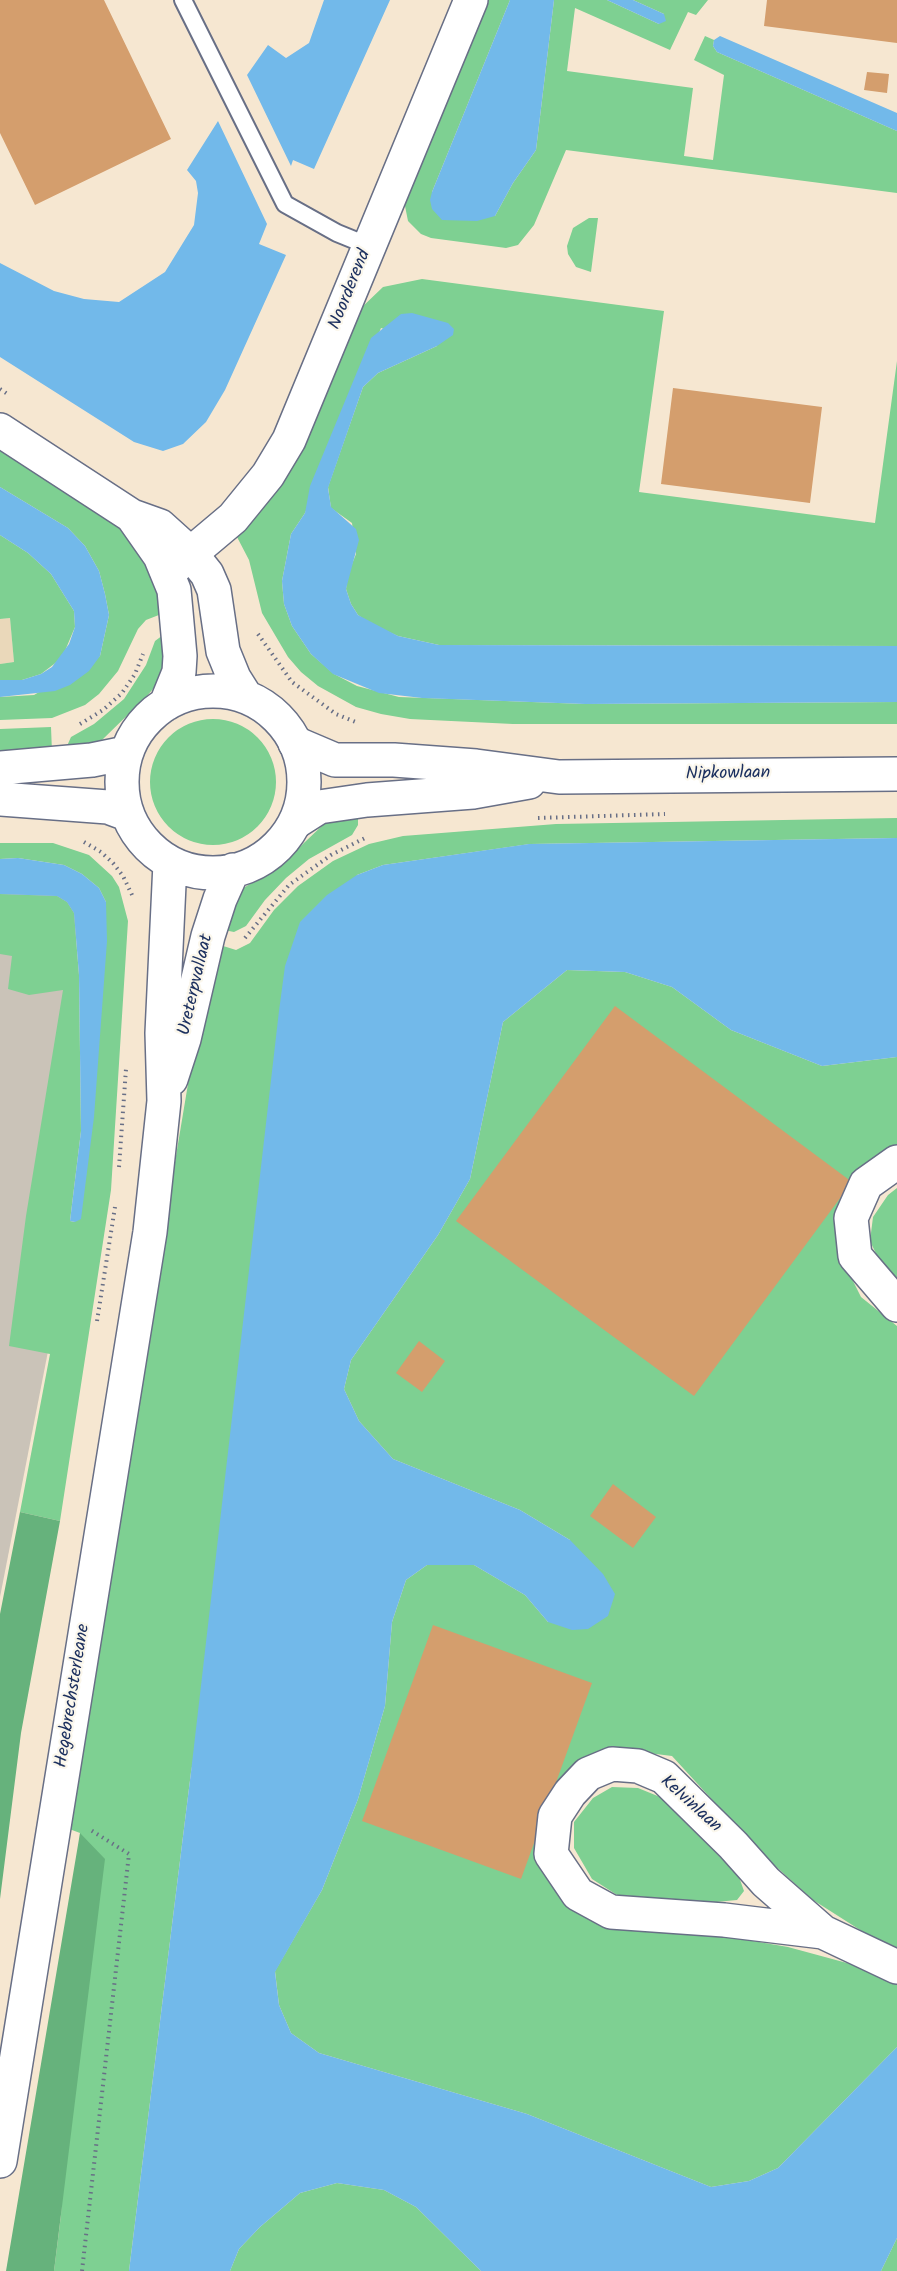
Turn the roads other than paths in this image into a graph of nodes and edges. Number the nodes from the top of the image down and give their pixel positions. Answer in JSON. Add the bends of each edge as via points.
{"nodes":[{"id":1,"x":183,"y":0,"type":"edge"},
{"id":2,"x":471,"y":0,"type":"edge"},
{"id":3,"x":369,"y":246,"type":"junction"},
{"id":4,"x":0,"y":430,"type":"edge"},
{"id":5,"x":180,"y":563,"type":"junction"},
{"id":6,"x":246,"y":697,"type":"junction"},
{"id":7,"x":166,"y":705,"type":"junction"},
{"id":8,"x":295,"y":743,"type":"junction"},
{"id":9,"x":126,"y":753,"type":"junction"},
{"id":10,"x":0,"y":768,"type":"edge"},
{"id":11,"x":897,"y":774,"type":"edge"},
{"id":12,"x":559,"y":777,"type":"junction"},
{"id":13,"x":0,"y":799,"type":"edge"},
{"id":14,"x":127,"y":814,"type":"junction"},
{"id":15,"x":297,"y":821,"type":"junction"},
{"id":16,"x":170,"y":863,"type":"junction"},
{"id":17,"x":233,"y":870,"type":"junction"},
{"id":18,"x":164,"y":1101,"type":"junction"},
{"id":19,"x":897,"y":1162,"type":"edge"},
{"id":20,"x":150,"y":1232,"type":"joint"},
{"id":21,"x":897,"y":1305,"type":"edge"},
{"id":22,"x":823,"y":1932,"type":"junction"},
{"id":23,"x":897,"y":1967,"type":"edge"},
{"id":24,"x":0,"y":2161,"type":"edge"}],
"edges":[{"from":1,"to":3,"type":"lane","via":[[285,204]]},
{"from":2,"to":3,"type":"street","name":"Noorderend"},
{"from":3,"to":5,"type":"street","name":"Noorderend","via":[[289,440],[248,502]]},
{"from":4,"to":5,"type":"street","via":[[132,516],[160,526]]},
{"from":5,"to":6,"type":"street","via":[[211,582],[224,651]]},
{"from":5,"to":7,"type":"street","via":[[174,590],[180,656]]},
{"from":6,"to":7,"type":"street","via":[[209,689],[188,693]]},
{"from":6,"to":8,"type":"street","via":[[273,713]]},
{"from":7,"to":9,"type":"street","via":[[138,729]]},
{"from":8,"to":12,"type":"street","name":"Nipkowlaan","via":[[335,760],[476,766]]},
{"from":8,"to":15,"type":"street","via":[[305,781]]},
{"from":9,"to":10,"type":"street"},
{"from":9,"to":14,"type":"street","via":[[121,785]]},
{"from":11,"to":12,"type":"street","name":"Nipkowlaan"},
{"from":12,"to":15,"type":"street","name":"Nipkowlaan","via":[[473,792],[319,807]]},
{"from":13,"to":14,"type":"street","via":[[108,807]]},
{"from":14,"to":16,"type":"street","via":[[140,837]]},
{"from":15,"to":17,"type":"street","via":[[283,841],[262,858]]},
{"from":16,"to":17,"type":"street","via":[[199,873]]},
{"from":16,"to":18,"type":"street","name":"Ureterpvallaat","via":[[162,1033]]},
{"from":17,"to":18,"type":"street","name":"Ureterpvallaat","via":[[208,936],[184,1039]]},
{"from":18,"to":20,"type":"street","name":"Ureterpvallaat"},
{"from":19,"to":21,"type":"street","via":[[866,1184],[851,1218],[855,1256]]},
{"from":20,"to":24,"type":"street","name":"Hegebrechsterleane"},
{"from":22,"to":22,"type":"street","name":"Kelvinlaan","via":[[766,1882],[664,1777],[638,1766],[612,1764],[588,1774],[555,1815],[551,1854],[578,1894],[611,1912]]},
{"from":22,"to":23,"type":"street","name":"Kelvinlaan"}]}
